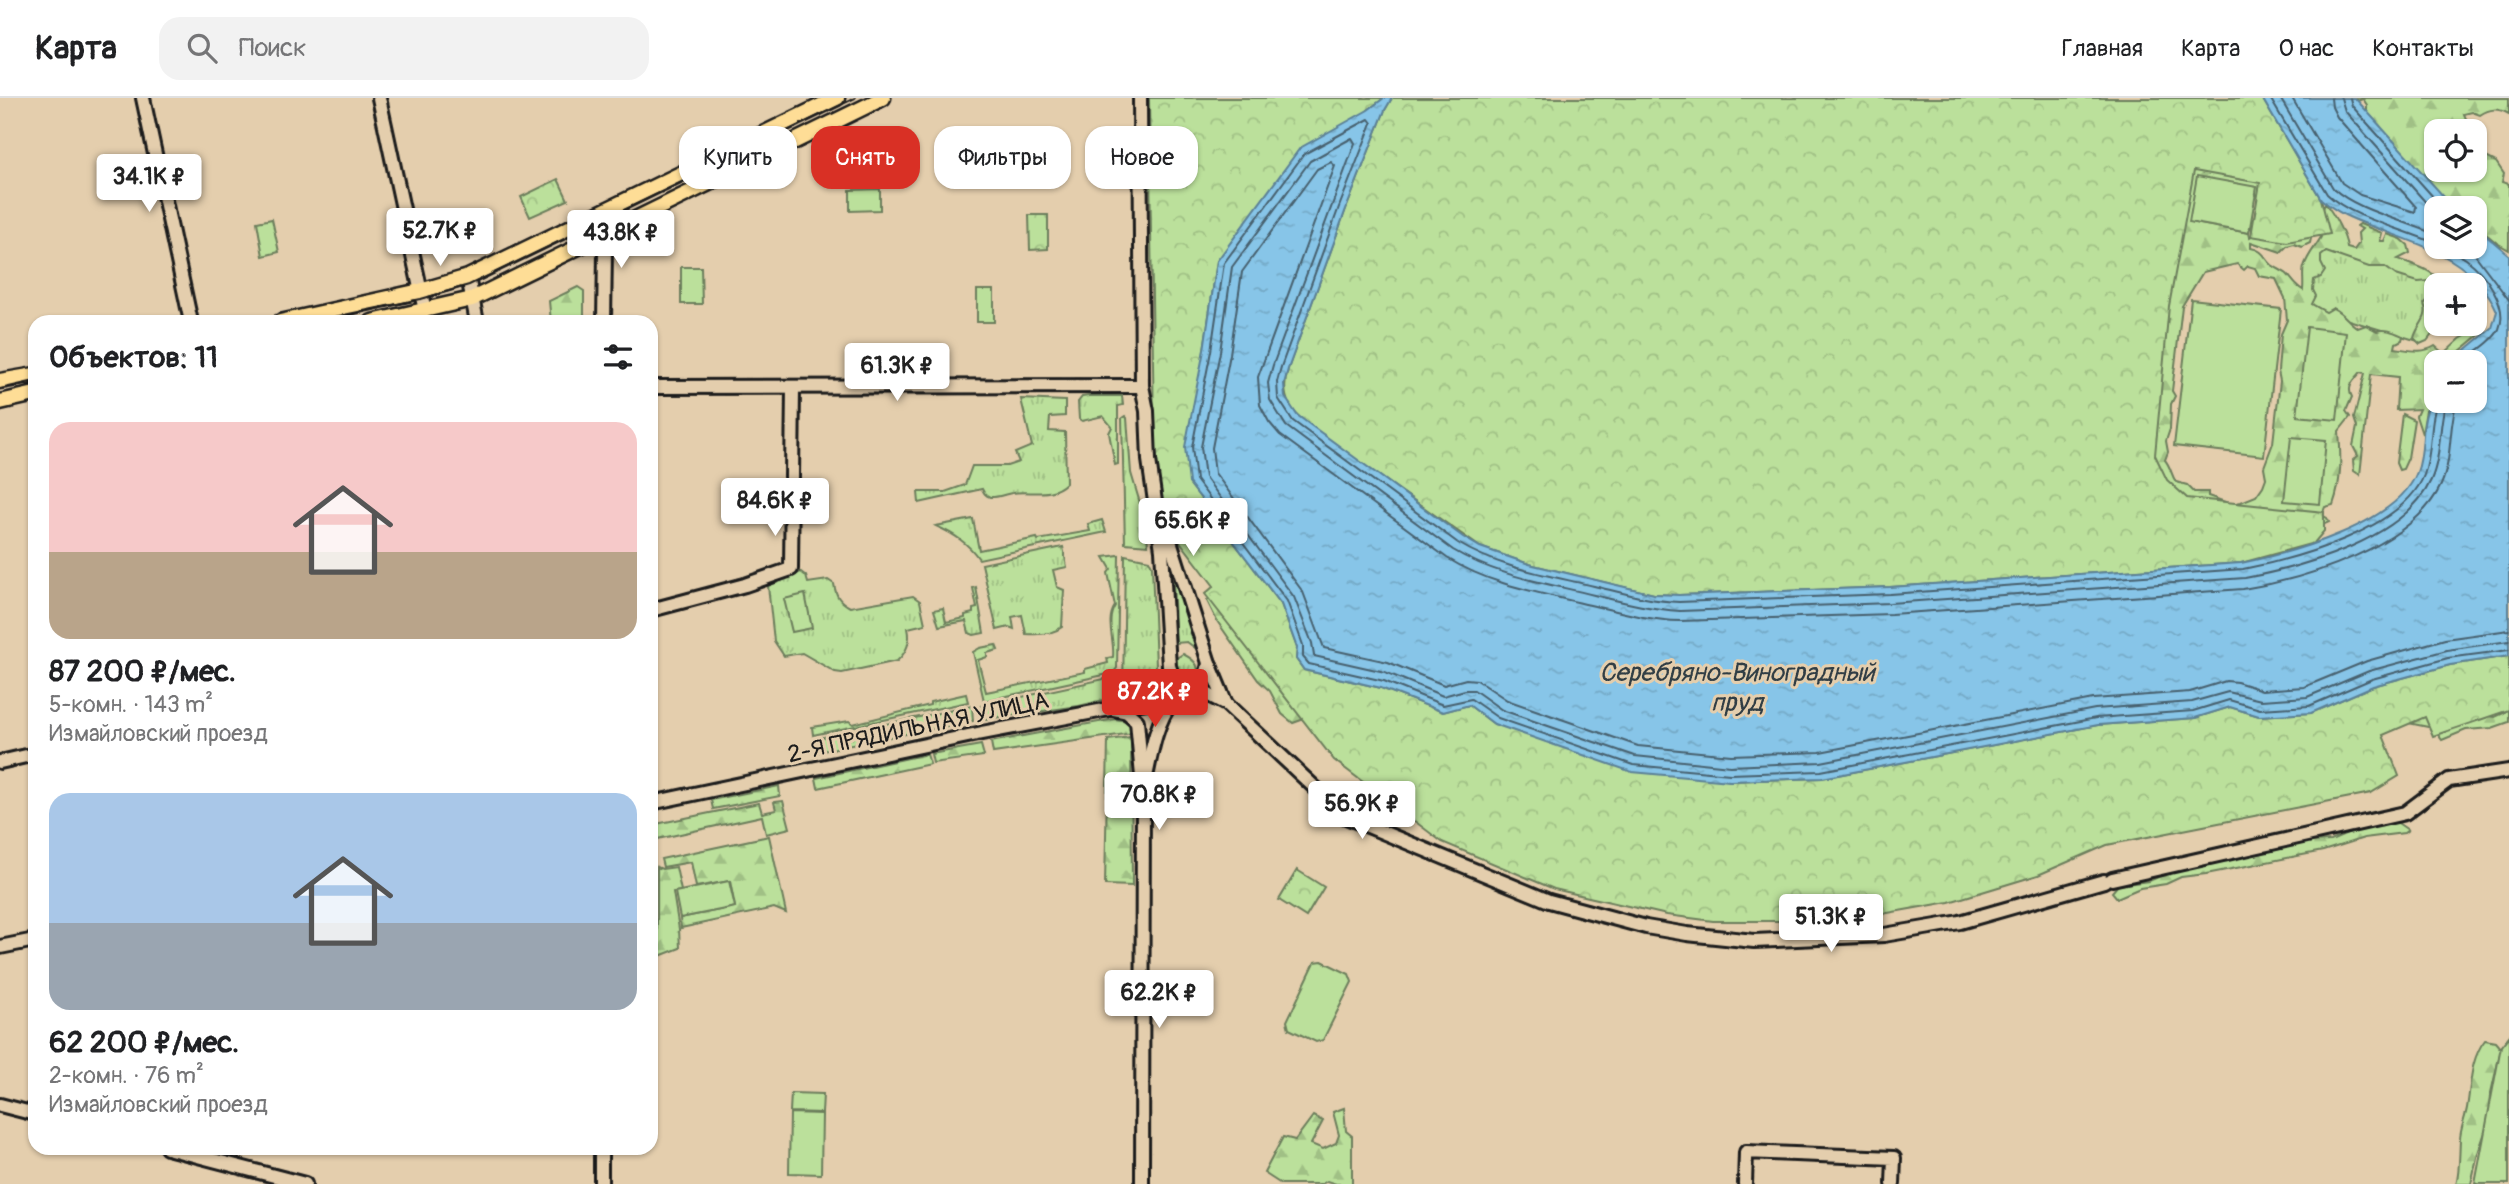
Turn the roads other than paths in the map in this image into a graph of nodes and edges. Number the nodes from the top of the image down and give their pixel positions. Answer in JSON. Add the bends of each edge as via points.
{"nodes":[{"id":1,"x":142,"y":98,"type":"edge"},
{"id":2,"x":379,"y":98,"type":"edge"},
{"id":3,"x":837,"y":98,"type":"edge"},
{"id":4,"x":883,"y":98,"type":"edge"},
{"id":5,"x":1139,"y":100,"type":"edge"},
{"id":6,"x":592,"y":218,"type":"junction"},
{"id":7,"x":600,"y":237,"type":"junction"},
{"id":8,"x":468,"y":277,"type":"junction"},
{"id":9,"x":420,"y":291,"type":"junction"},
{"id":10,"x":472,"y":299,"type":"junction"},
{"id":11,"x":425,"y":311,"type":"junction"},
{"id":12,"x":189,"y":315,"type":"edge"},
{"id":13,"x":312,"y":315,"type":"edge"},
{"id":14,"x":406,"y":315,"type":"edge"},
{"id":15,"x":475,"y":315,"type":"edge"},
{"id":16,"x":604,"y":315,"type":"edge"},
{"id":17,"x":28,"y":376,"type":"edge"},
{"id":18,"x":0,"y":381,"type":"edge"},
{"id":19,"x":1142,"y":386,"type":"junction"},
{"id":20,"x":658,"y":387,"type":"edge"},
{"id":21,"x":793,"y":387,"type":"junction"},
{"id":22,"x":28,"y":396,"type":"edge"},
{"id":23,"x":0,"y":402,"type":"edge"},
{"id":24,"x":1149,"y":460,"type":"junction"},
{"id":25,"x":658,"y":608,"type":"edge"},
{"id":26,"x":1209,"y":663,"type":"junction"},
{"id":27,"x":1169,"y":666,"type":"junction"},
{"id":28,"x":1191,"y":690,"type":"junction"},
{"id":29,"x":1226,"y":704,"type":"junction"},
{"id":30,"x":1113,"y":709,"type":"junction"},
{"id":31,"x":28,"y":756,"type":"edge"},
{"id":32,"x":0,"y":762,"type":"edge"},
{"id":33,"x":2509,"y":771,"type":"edge"},
{"id":34,"x":1143,"y":788,"type":"junction"},
{"id":35,"x":658,"y":802,"type":"edge"},
{"id":36,"x":28,"y":941,"type":"edge"},
{"id":37,"x":0,"y":947,"type":"edge"},
{"id":38,"x":0,"y":1105,"type":"edge"},
{"id":39,"x":28,"y":1112,"type":"edge"},
{"id":40,"x":194,"y":1155,"type":"edge"},
{"id":41,"x":601,"y":1155,"type":"edge"},
{"id":42,"x":305,"y":1184,"type":"edge"},
{"id":43,"x":601,"y":1184,"type":"edge"},
{"id":44,"x":1142,"y":1184,"type":"edge"},
{"id":45,"x":1745,"y":1184,"type":"edge"},
{"id":46,"x":1893,"y":1184,"type":"edge"}],
"edges":[{"from":1,"to":12,"type":"street"},
{"from":2,"to":9,"type":"street"},
{"from":3,"to":6,"type":"main road"},
{"from":4,"to":7,"type":"main road"},
{"from":5,"to":19,"type":"street"},
{"from":6,"to":7,"type":"street"},
{"from":6,"to":8,"type":"main road"},
{"from":7,"to":10,"type":"main road"},
{"from":7,"to":16,"type":"street","via":[[605,251]]},
{"from":8,"to":9,"type":"main road"},
{"from":8,"to":10,"type":"street"},
{"from":9,"to":11,"type":"street"},
{"from":9,"to":13,"type":"main road"},
{"from":10,"to":11,"type":"main road"},
{"from":10,"to":15,"type":"street"},
{"from":11,"to":14,"type":"main road"},
{"from":17,"to":18,"type":"main road"},
{"from":19,"to":21,"type":"street"},
{"from":19,"to":24,"type":"street"},
{"from":20,"to":21,"type":"street"},
{"from":21,"to":25,"type":"street","via":[[791,569]]},
{"from":22,"to":23,"type":"main road"},
{"from":24,"to":26,"type":"street","via":[[1163,522]]},
{"from":24,"to":27,"type":"street","via":[[1162,550]]},
{"from":26,"to":28,"type":"street","via":[[1203,681]]},
{"from":26,"to":29,"type":"street"},
{"from":27,"to":28,"type":"street","via":[[1175,684]]},
{"from":27,"to":30,"type":"street","name":"2-Я ПРЯДИЛЬНАЯ УЛИЦА","via":[[1163,695]]},
{"from":28,"to":29,"type":"street"},
{"from":28,"to":34,"type":"street","via":[[1173,701],[1164,716]]},
{"from":29,"to":33,"type":"street","via":[[1346,817],[1549,901],[1646,927],[1754,941],[1884,935],[1960,922],[2108,880],[2405,813],[2449,780]]},
{"from":30,"to":34,"type":"street","via":[[1127,712],[1137,721]]},
{"from":30,"to":35,"type":"street","name":"2-Я ПРЯДИЛЬНАЯ УЛИЦА"},
{"from":31,"to":32,"type":"street"},
{"from":34,"to":44,"type":"street"},
{"from":36,"to":37,"type":"street"},
{"from":38,"to":39,"type":"street"},
{"from":40,"to":42,"type":"street"},
{"from":41,"to":43,"type":"street"},
{"from":45,"to":46,"type":"street","via":[[1746,1152],[1894,1158]]}]}
